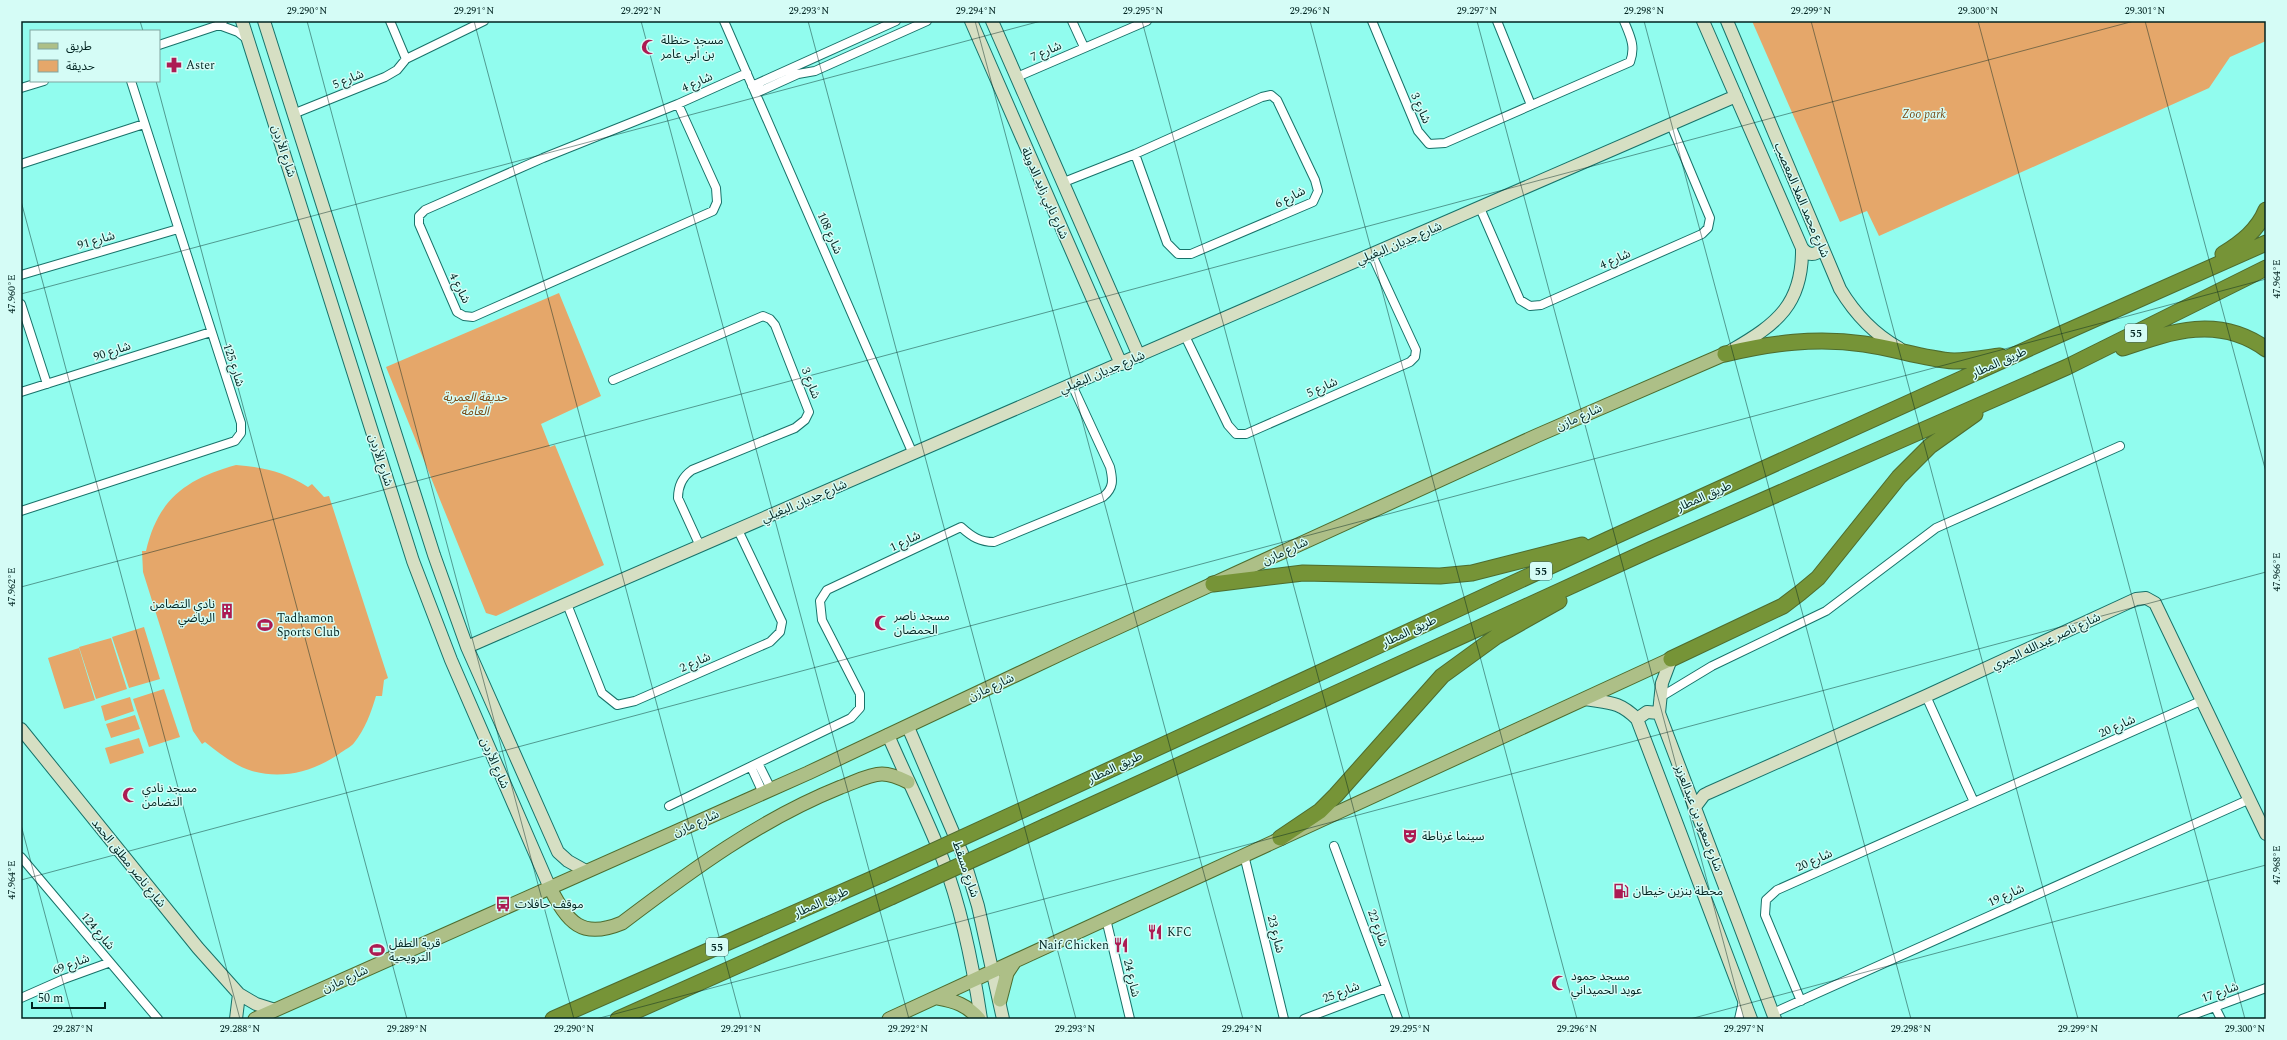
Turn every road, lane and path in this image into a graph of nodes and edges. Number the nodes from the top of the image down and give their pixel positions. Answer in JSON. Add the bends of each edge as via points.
{"nodes":[{"id":1,"x":242,"y":21,"type":"edge"},
{"id":2,"x":264,"y":21,"type":"edge"},
{"id":3,"x":390,"y":21,"type":"edge"},
{"id":4,"x":484,"y":21,"type":"edge"},
{"id":5,"x":724,"y":21,"type":"edge"},
{"id":6,"x":896,"y":21,"type":"edge"},
{"id":7,"x":971,"y":21,"type":"edge"},
{"id":8,"x":992,"y":21,"type":"edge"},
{"id":9,"x":1072,"y":21,"type":"edge"},
{"id":10,"x":1147,"y":21,"type":"edge"},
{"id":11,"x":1372,"y":21,"type":"edge"},
{"id":12,"x":1497,"y":21,"type":"edge"},
{"id":13,"x":1624,"y":21,"type":"edge"},
{"id":14,"x":1703,"y":21,"type":"edge"},
{"id":15,"x":1727,"y":21,"type":"edge"},
{"id":16,"x":923,"y":22,"type":"edge"},
{"id":17,"x":221,"y":23,"type":"edge"},
{"id":18,"x":248,"y":40,"type":"junction"},
{"id":19,"x":160,"y":45,"type":"edge"},
{"id":20,"x":1084,"y":47,"type":"junction"},
{"id":21,"x":406,"y":59,"type":"junction"},
{"id":22,"x":810,"y":59,"type":"junction"},
{"id":23,"x":815,"y":71,"type":"junction"},
{"id":24,"x":747,"y":73,"type":"junction"},
{"id":25,"x":1017,"y":77,"type":"junction"},
{"id":26,"x":41,"y":82,"type":"edge"},
{"id":27,"x":131,"y":82,"type":"edge"},
{"id":28,"x":21,"y":88,"type":"edge"},
{"id":29,"x":754,"y":90,"type":"junction"},
{"id":30,"x":1736,"y":96,"type":"junction"},
{"id":31,"x":678,"y":104,"type":"junction"},
{"id":32,"x":1532,"y":105,"type":"junction"},
{"id":33,"x":293,"y":114,"type":"junction"},
{"id":34,"x":144,"y":124,"type":"junction"},
{"id":35,"x":1671,"y":125,"type":"junction"},
{"id":36,"x":1135,"y":154,"type":"junction"},
{"id":37,"x":21,"y":164,"type":"edge"},
{"id":38,"x":1064,"y":182,"type":"junction"},
{"id":39,"x":1480,"y":208,"type":"junction"},
{"id":40,"x":2266,"y":210,"type":"edge"},
{"id":41,"x":178,"y":229,"type":"junction"},
{"id":42,"x":2266,"y":243,"type":"edge"},
{"id":43,"x":1092,"y":247,"type":"junction"},
{"id":44,"x":1802,"y":248,"type":"junction"},
{"id":45,"x":1822,"y":248,"type":"junction"},
{"id":46,"x":1072,"y":254,"type":"junction"},
{"id":47,"x":1372,"y":255,"type":"junction"},
{"id":48,"x":2266,"y":268,"type":"edge"},
{"id":49,"x":1102,"y":271,"type":"junction"},
{"id":50,"x":21,"y":275,"type":"edge"},
{"id":51,"x":1084,"y":280,"type":"junction"},
{"id":52,"x":2183,"y":280,"type":"junction"},
{"id":53,"x":21,"y":304,"type":"edge"},
{"id":54,"x":360,"y":320,"type":"junction"},
{"id":55,"x":340,"y":328,"type":"junction"},
{"id":56,"x":211,"y":332,"type":"junction"},
{"id":57,"x":1186,"y":336,"type":"junction"},
{"id":58,"x":2043,"y":342,"type":"junction"},
{"id":59,"x":2266,"y":349,"type":"edge"},
{"id":60,"x":1725,"y":354,"type":"junction"},
{"id":61,"x":1911,"y":354,"type":"junction"},
{"id":62,"x":1139,"y":356,"type":"junction"},
{"id":63,"x":1120,"y":364,"type":"junction"},
{"id":64,"x":2067,"y":367,"type":"junction"},
{"id":65,"x":613,"y":380,"type":"dead end"},
{"id":66,"x":47,"y":384,"type":"junction"},
{"id":67,"x":1072,"y":385,"type":"junction"},
{"id":68,"x":21,"y":392,"type":"edge"},
{"id":69,"x":2004,"y":394,"type":"junction"},
{"id":70,"x":2120,"y":446,"type":"dead end"},
{"id":71,"x":913,"y":454,"type":"junction"},
{"id":72,"x":21,"y":511,"type":"edge"},
{"id":73,"x":738,"y":530,"type":"junction"},
{"id":74,"x":1609,"y":539,"type":"junction"},
{"id":75,"x":700,"y":546,"type":"junction"},
{"id":76,"x":1652,"y":549,"type":"junction"},
{"id":77,"x":434,"y":555,"type":"junction"},
{"id":78,"x":413,"y":561,"type":"junction"},
{"id":79,"x":1213,"y":584,"type":"junction"},
{"id":80,"x":567,"y":604,"type":"junction"},
{"id":81,"x":467,"y":647,"type":"junction"},
{"id":82,"x":1671,"y":659,"type":"junction"},
{"id":83,"x":1926,"y":696,"type":"junction"},
{"id":84,"x":1659,"y":698,"type":"junction"},
{"id":85,"x":1585,"y":699,"type":"junction"},
{"id":86,"x":2203,"y":700,"type":"junction"},
{"id":87,"x":1659,"y":713,"type":"junction"},
{"id":88,"x":1637,"y":720,"type":"junction"},
{"id":89,"x":908,"y":727,"type":"junction"},
{"id":90,"x":21,"y":729,"type":"edge"},
{"id":91,"x":504,"y":732,"type":"junction"},
{"id":92,"x":888,"y":735,"type":"junction"},
{"id":93,"x":486,"y":742,"type":"junction"},
{"id":94,"x":754,"y":765,"type":"junction"},
{"id":95,"x":908,"y":782,"type":"junction"},
{"id":96,"x":767,"y":791,"type":"junction"},
{"id":97,"x":1689,"y":791,"type":"junction"},
{"id":98,"x":1704,"y":795,"type":"junction"},
{"id":99,"x":2250,"y":799,"type":"junction"},
{"id":100,"x":1974,"y":802,"type":"junction"},
{"id":101,"x":669,"y":806,"type":"dead end"},
{"id":102,"x":1695,"y":807,"type":"junction"},
{"id":103,"x":2266,"y":834,"type":"edge"},
{"id":104,"x":1280,"y":838,"type":"junction"},
{"id":105,"x":1334,"y":846,"type":"dead end"},
{"id":106,"x":1244,"y":855,"type":"junction"},
{"id":107,"x":21,"y":858,"type":"edge"},
{"id":108,"x":586,"y":871,"type":"junction"},
{"id":109,"x":550,"y":888,"type":"junction"},
{"id":110,"x":1729,"y":900,"type":"junction"},
{"id":111,"x":1709,"y":906,"type":"junction"},
{"id":112,"x":1106,"y":919,"type":"junction"},
{"id":113,"x":1738,"y":924,"type":"junction"},
{"id":114,"x":1720,"y":932,"type":"junction"},
{"id":115,"x":1015,"y":961,"type":"junction"},
{"id":116,"x":108,"y":963,"type":"junction"},
{"id":117,"x":994,"y":973,"type":"junction"},
{"id":118,"x":975,"y":981,"type":"junction"},
{"id":119,"x":1386,"y":988,"type":"junction"},
{"id":120,"x":2266,"y":988,"type":"edge"},
{"id":121,"x":239,"y":994,"type":"junction"},
{"id":122,"x":21,"y":998,"type":"edge"},
{"id":123,"x":938,"y":998,"type":"junction"},
{"id":124,"x":1744,"y":998,"type":"junction"},
{"id":125,"x":1000,"y":1000,"type":"junction"},
{"id":126,"x":1801,"y":1001,"type":"junction"},
{"id":127,"x":2215,"y":1007,"type":"junction"},
{"id":128,"x":275,"y":1010,"type":"junction"},
{"id":129,"x":1774,"y":1016,"type":"edge"},
{"id":130,"x":158,"y":1019,"type":"edge"},
{"id":131,"x":236,"y":1019,"type":"edge"},
{"id":132,"x":255,"y":1019,"type":"edge"},
{"id":133,"x":553,"y":1019,"type":"edge"},
{"id":134,"x":618,"y":1019,"type":"edge"},
{"id":135,"x":889,"y":1019,"type":"edge"},
{"id":136,"x":980,"y":1019,"type":"edge"},
{"id":137,"x":1004,"y":1019,"type":"edge"},
{"id":138,"x":1130,"y":1019,"type":"edge"},
{"id":139,"x":1284,"y":1019,"type":"edge"},
{"id":140,"x":1304,"y":1019,"type":"edge"},
{"id":141,"x":1398,"y":1019,"type":"edge"},
{"id":142,"x":1739,"y":1019,"type":"edge"},
{"id":143,"x":1752,"y":1019,"type":"edge"},
{"id":144,"x":2182,"y":1019,"type":"edge"},
{"id":145,"x":2221,"y":1019,"type":"edge"}],
"edges":[{"from":1,"to":18,"type":"street","name":"شارع الأردن"},
{"from":2,"to":33,"type":"street","name":"شارع الأردن"},
{"from":3,"to":21,"type":"street"},
{"from":4,"to":21,"type":"street","name":"شارع 5"},
{"from":5,"to":24,"type":"street","name":"شارع 108"},
{"from":6,"to":22,"type":"street"},
{"from":7,"to":46,"type":"street","name":"شارع نابي زايد الدويلة"},
{"from":8,"to":25,"type":"street","name":"شارع نابي زايد الدويلة"},
{"from":9,"to":20,"type":"street"},
{"from":10,"to":20,"type":"street","name":"شارع 7"},
{"from":11,"to":32,"type":"street","name":"شارع 3","via":[[1418,131],[1429,144],[1445,143]]},
{"from":12,"to":32,"type":"street"},
{"from":13,"to":32,"type":"street","name":"شارع 3","via":[[1634,51],[1630,62]]},
{"from":14,"to":30,"type":"street","name":"شارع محمد الملا المعصب"},
{"from":15,"to":45,"type":"street","name":"شارع محمد الملا المعصب"},
{"from":16,"to":23,"type":"street"},
{"from":17,"to":18,"type":"street"},
{"from":17,"to":19,"type":"street"},
{"from":18,"to":55,"type":"street","name":"شارع الأردن"},
{"from":20,"to":25,"type":"street","name":"شارع 7"},
{"from":21,"to":33,"type":"street","name":"شارع 5","via":[[397,70],[385,77]]},
{"from":22,"to":23,"type":"street"},
{"from":22,"to":29,"type":"street"},
{"from":23,"to":29,"type":"street","via":[[798,74]]},
{"from":24,"to":29,"type":"street","name":"شارع 108"},
{"from":24,"to":31,"type":"street","name":"شارع 4"},
{"from":25,"to":38,"type":"street","name":"شارع نابي زايد الدويلة"},
{"from":26,"to":28,"type":"street"},
{"from":27,"to":34,"type":"street","name":"شارع 125"},
{"from":29,"to":71,"type":"street","name":"شارع 108"},
{"from":30,"to":35,"type":"street","name":"شارع جديان البغيلي"},
{"from":30,"to":44,"type":"street","name":"شارع محمد الملا المعصب"},
{"from":31,"to":31,"type":"street","name":"شارع 4","via":[[543,158],[425,210],[419,216],[419,224],[456,312],[464,316],[473,316],[713,211],[717,202],[716,188]]},
{"from":33,"to":54,"type":"street","name":"شارع الأردن"},
{"from":34,"to":37,"type":"street"},
{"from":34,"to":41,"type":"street","name":"شارع 125"},
{"from":35,"to":39,"type":"street","name":"شارع جديان البغيلي"},
{"from":35,"to":39,"type":"street","name":"شارع 4","via":[[1710,218],[1708,228],[1702,234],[1541,305],[1530,306],[1520,300]]},
{"from":36,"to":36,"type":"street","name":"شارع 6","via":[[1262,96],[1271,95],[1277,100],[1318,191],[1313,202],[1191,254],[1178,254],[1167,243]]},
{"from":36,"to":38,"type":"street","name":"شارع 6"},
{"from":38,"to":43,"type":"street","name":"شارع نابي زايد الدويلة"},
{"from":39,"to":47,"type":"street","name":"شارع جديان البغيلي"},
{"from":40,"to":52,"type":"highway","via":[[2263,219],[2238,246]]},
{"from":41,"to":50,"type":"street","name":"شارع 91"},
{"from":41,"to":56,"type":"street","name":"شارع 125"},
{"from":42,"to":52,"type":"highway","name":"طريق المطار","number":"55"},
{"from":43,"to":46,"type":"street","via":[[1087,257],[1076,258]]},
{"from":43,"to":49,"type":"street","name":"شارع نابي زايد الدويلة"},
{"from":44,"to":45,"type":"street","via":[[1812,255]]},
{"from":44,"to":60,"type":"street","name":"شارع محمد الملا المعصب","via":[[1800,273],[1792,300],[1781,316],[1764,332]]},
{"from":45,"to":61,"type":"street","name":"شارع محمد الملا المعصب","via":[[1849,304],[1865,323],[1887,341]]},
{"from":46,"to":51,"type":"street","name":"شارع نابي زايد الدويلة"},
{"from":47,"to":57,"type":"street","name":"شارع جديان البغيلي"},
{"from":47,"to":57,"type":"street","name":"شارع 5","via":[[1416,350],[1415,357],[1410,362],[1253,431],[1236,434],[1228,425]]},
{"from":48,"to":64,"type":"highway","name":"طريق المطار","number":"55"},
{"from":49,"to":51,"type":"street","via":[[1089,273]]},
{"from":49,"to":62,"type":"street","name":"شارع نابي زايد الدويلة"},
{"from":51,"to":63,"type":"street","name":"شارع نابي زايد الدويلة"},
{"from":52,"to":58,"type":"highway","name":"طريق المطار","number":"55"},
{"from":53,"to":66,"type":"street"},
{"from":54,"to":55,"type":"street","via":[[360,327],[355,332],[348,333]]},
{"from":54,"to":77,"type":"street","name":"شارع الأردن"},
{"from":55,"to":78,"type":"street","name":"شارع الأردن"},
{"from":56,"to":66,"type":"street","name":"شارع 90"},
{"from":56,"to":72,"type":"street","name":"شارع 125","via":[[241,423],[241,433],[235,440]]},
{"from":57,"to":62,"type":"street","name":"شارع جديان البغيلي"},
{"from":58,"to":61,"type":"highway","via":[[2000,356],[1963,360]]},
{"from":58,"to":74,"type":"highway","name":"طريق المطار","number":"55"},
{"from":59,"to":64,"type":"highway","via":[[2234,334],[2214,329],[2193,328],[2169,332]]},
{"from":60,"to":61,"type":"highway","via":[[1771,343],[1818,340],[1865,344]]},
{"from":60,"to":79,"type":"main road","name":"شارع مازن","via":[[1536,436]]},
{"from":62,"to":63,"type":"street","name":"شارع جديان البغيلي"},
{"from":63,"to":67,"type":"street","name":"شارع جديان البغيلي"},
{"from":64,"to":69,"type":"highway","name":"طريق المطار","number":"55"},
{"from":65,"to":75,"type":"street","name":"شارع 3","via":[[763,316],[776,325],[809,412],[805,420],[795,428],[685,474],[678,489],[678,498]]},
{"from":66,"to":68,"type":"street","name":"شارع 90"},
{"from":67,"to":71,"type":"street","name":"شارع جديان البغيلي"},
{"from":67,"to":94,"type":"street","name":"شارع 1","via":[[1110,467],[1113,481],[1111,490],[1103,497],[994,542],[973,538],[962,527],[827,590],[820,601],[822,620],[860,694],[860,708],[851,718]]},
{"from":69,"to":76,"type":"highway","name":"طريق المطار","number":"55"},
{"from":69,"to":82,"type":"highway","via":[[1930,446],[1899,477],[1818,578],[1800,593],[1783,606]]},
{"from":70,"to":84,"type":"street","via":[[1936,528],[1826,611],[1718,663]]},
{"from":71,"to":73,"type":"street","name":"شارع جديان البغيلي"},
{"from":73,"to":75,"type":"street","name":"شارع جديان البغيلي"},
{"from":73,"to":80,"type":"street","name":"شارع 2","via":[[782,622],[780,632],[770,642],[642,699],[617,705],[602,692]]},
{"from":74,"to":79,"type":"highway","via":[[1552,551],[1472,573],[1440,576],[1303,573]]},
{"from":74,"to":133,"type":"highway","name":"طريق المطار","number":"55","bridge":true,"via":[[882,875]]},
{"from":75,"to":80,"type":"street","name":"شارع جديان البغيلي"},
{"from":76,"to":104,"type":"highway","via":[[1497,636],[1456,664],[1429,689],[1384,743],[1320,811]]},
{"from":76,"to":134,"type":"highway","name":"طريق المطار","number":"55","bridge":true,"via":[[892,897]]},
{"from":77,"to":78,"type":"street","via":[[422,552]]},
{"from":77,"to":81,"type":"street","name":"شارع الأردن"},
{"from":78,"to":93,"type":"street","name":"شارع الأردن"},
{"from":79,"to":89,"type":"main road","name":"شارع مازن"},
{"from":80,"to":81,"type":"street","name":"شارع جديان البغيلي"},
{"from":81,"to":91,"type":"street","name":"شارع الأردن"},
{"from":82,"to":84,"type":"street","name":"شارع سعود بن عبدالعزيز"},
{"from":82,"to":85,"type":"main road"},
{"from":83,"to":86,"type":"street","name":"شارع ناصر عبدالله الجبري","via":[[2136,599],[2146,598],[2155,603]]},
{"from":83,"to":98,"type":"street","name":"شارع ناصر عبدالله الجبري"},
{"from":83,"to":100,"type":"street"},
{"from":84,"to":87,"type":"street","name":"شارع سعود بن عبدالعزيز"},
{"from":85,"to":88,"type":"street","name":"شارع سعود بن عبدالعزيز","via":[[1625,707]]},
{"from":85,"to":104,"type":"main road"},
{"from":86,"to":99,"type":"street","name":"شارع ناصر عبدالله الجبري"},
{"from":86,"to":100,"type":"street","name":"شارع 20"},
{"from":87,"to":88,"type":"street","via":[[1647,712]]},
{"from":87,"to":97,"type":"street","name":"شارع سعود بن عبدالعزيز"},
{"from":88,"to":111,"type":"street","name":"شارع سعود بن عبدالعزيز"},
{"from":89,"to":92,"type":"main road","name":"شارع مازن"},
{"from":89,"to":117,"type":"street","name":"شارع مسقط","via":[[962,853]]},
{"from":90,"to":121,"type":"street","name":"شارع ناصر مطلق الحمد","via":[[198,948]]},
{"from":91,"to":93,"type":"street","via":[[500,740]]},
{"from":91,"to":108,"type":"street","name":"شارع الأردن","via":[[558,852]]},
{"from":92,"to":95,"type":"street","name":"شارع مسقط"},
{"from":92,"to":96,"type":"main road","name":"شارع مازن"},
{"from":93,"to":109,"type":"street","name":"شارع الأردن"},
{"from":94,"to":96,"type":"street"},
{"from":94,"to":101,"type":"street","name":"شارع 1"},
{"from":95,"to":109,"type":"main road","via":[[881,774],[795,807],[714,854],[622,923],[606,929],[578,926],[563,913]]},
{"from":95,"to":118,"type":"street","name":"شارع مسقط","via":[[943,860],[959,912]]},
{"from":96,"to":108,"type":"main road","name":"شارع مازن"},
{"from":97,"to":98,"type":"street"},
{"from":97,"to":102,"type":"street","name":"شارع سعود بن عبدالعزيز"},
{"from":98,"to":102,"type":"street","name":"شارع ناصر عبدالله الجبري"},
{"from":99,"to":103,"type":"street","name":"شارع ناصر عبدالله الجبري"},
{"from":99,"to":126,"type":"street","name":"شارع 19"},
{"from":100,"to":126,"type":"street","name":"شارع 20","via":[[1777,890],[1766,900],[1765,915]]},
{"from":102,"to":110,"type":"street","name":"شارع سعود بن عبدالعزيز"},
{"from":104,"to":106,"type":"main road"},
{"from":105,"to":119,"type":"street","name":"شارع 22"},
{"from":106,"to":112,"type":"main road"},
{"from":106,"to":139,"type":"street","name":"شارع 23"},
{"from":107,"to":116,"type":"street","name":"شارع 124"},
{"from":108,"to":109,"type":"main road","name":"شارع مازن"},
{"from":109,"to":128,"type":"main road","name":"شارع مازن"},
{"from":110,"to":111,"type":"street","via":[[1721,910]]},
{"from":110,"to":113,"type":"street","name":"شارع سعود بن عبدالعزيز"},
{"from":111,"to":114,"type":"street","name":"شارع سعود بن عبدالعزيز"},
{"from":112,"to":115,"type":"main road"},
{"from":112,"to":138,"type":"street","name":"شارع 24"},
{"from":113,"to":114,"type":"street","via":[[1727,923]]},
{"from":113,"to":129,"type":"street","name":"شارع سعود بن عبدالعزيز"},
{"from":114,"to":124,"type":"street","name":"شارع سعود بن عبدالعزيز"},
{"from":115,"to":117,"type":"main road"},
{"from":115,"to":125,"type":"main road","via":[[1007,973]]},
{"from":116,"to":122,"type":"street","name":"شارع 69"},
{"from":116,"to":130,"type":"street","name":"شارع 124"},
{"from":117,"to":118,"type":"main road"},
{"from":117,"to":125,"type":"street","name":"شارع مسقط"},
{"from":118,"to":123,"type":"main road"},
{"from":118,"to":136,"type":"street","name":"شارع مسقط"},
{"from":119,"to":140,"type":"street","name":"شارع 25"},
{"from":119,"to":141,"type":"street","name":"شارع 22"},
{"from":120,"to":127,"type":"street","name":"شارع 17"},
{"from":121,"to":128,"type":"street","name":"شارع ناصر مطلق الحمد","via":[[256,1004]]},
{"from":121,"to":131,"type":"street"},
{"from":123,"to":135,"type":"main road"},
{"from":123,"to":136,"type":"main road","via":[[955,1001],[970,1009]]},
{"from":124,"to":142,"type":"street"},
{"from":124,"to":143,"type":"street","name":"شارع سعود بن عبدالعزيز"},
{"from":125,"to":137,"type":"street","name":"شارع مسقط"},
{"from":126,"to":129,"type":"street","name":"شارع 19"},
{"from":127,"to":144,"type":"street","name":"شارع 17"},
{"from":127,"to":145,"type":"street"},
{"from":128,"to":132,"type":"main road","name":"شارع مازن"}]}
